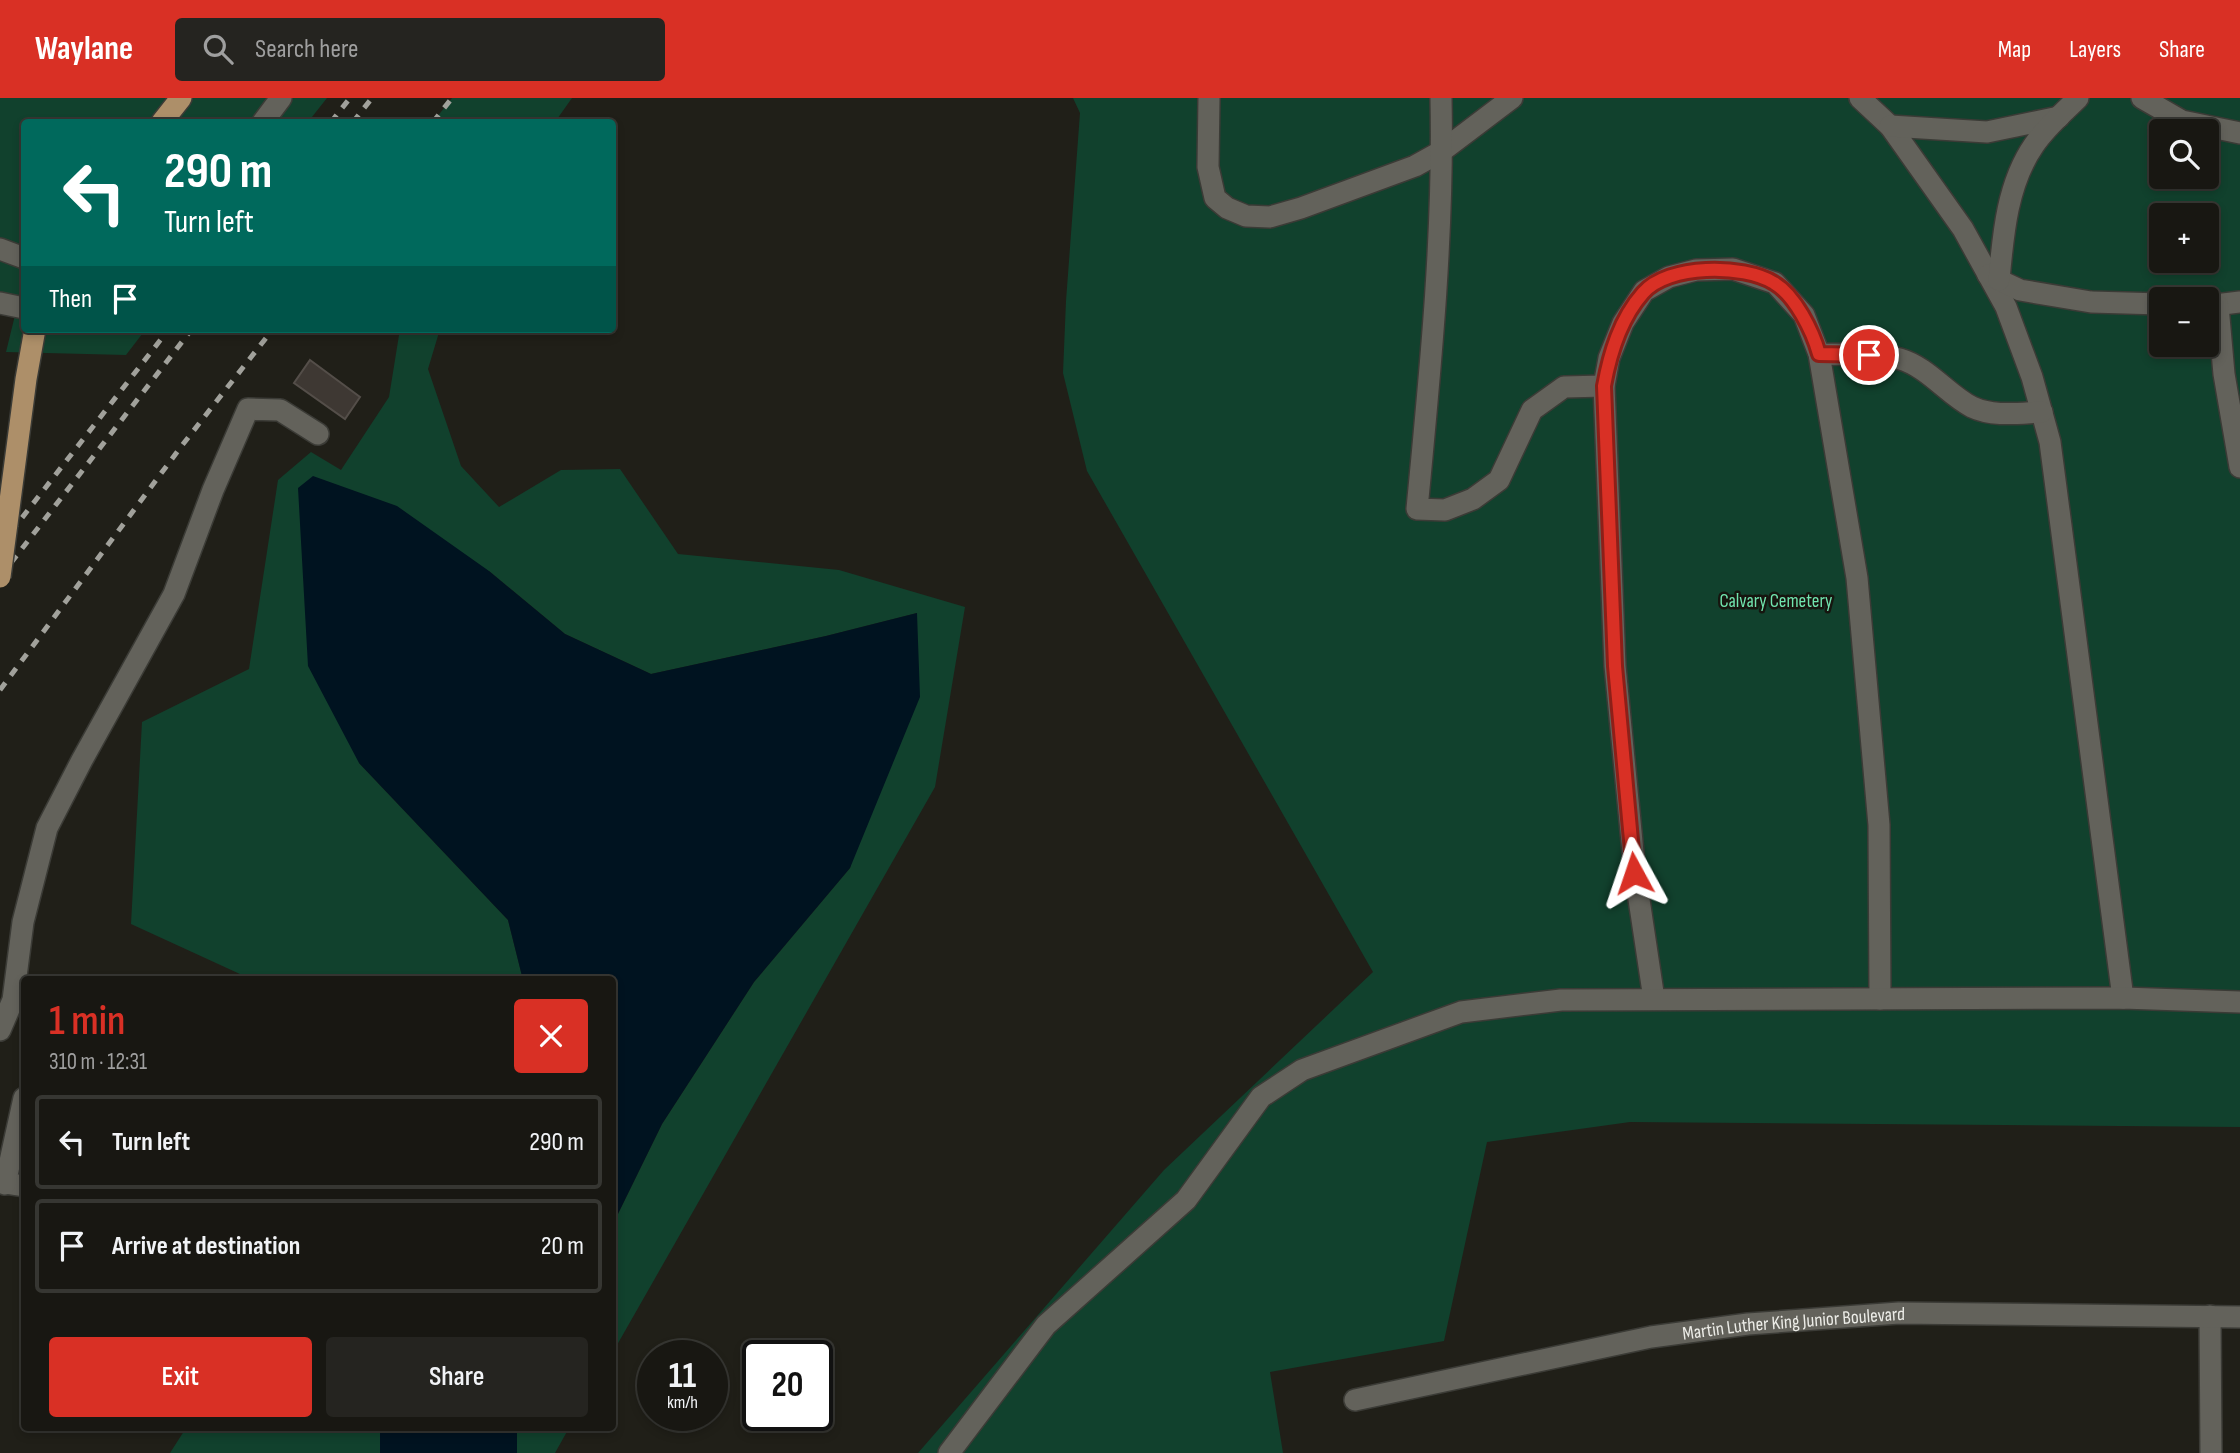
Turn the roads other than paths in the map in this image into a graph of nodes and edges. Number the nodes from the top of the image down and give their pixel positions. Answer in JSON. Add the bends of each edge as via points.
{"nodes":[{"id":1,"x":181,"y":98,"type":"edge"},
{"id":2,"x":281,"y":98,"type":"edge"},
{"id":3,"x":1209,"y":98,"type":"edge"},
{"id":4,"x":1441,"y":98,"type":"edge"},
{"id":5,"x":1512,"y":98,"type":"edge"},
{"id":6,"x":1860,"y":98,"type":"edge"},
{"id":7,"x":2078,"y":98,"type":"edge"},
{"id":8,"x":2142,"y":98,"type":"edge"},
{"id":9,"x":2059,"y":117,"type":"junction"},
{"id":10,"x":164,"y":119,"type":"edge"},
{"id":11,"x":265,"y":119,"type":"edge"},
{"id":12,"x":1889,"y":126,"type":"junction"},
{"id":13,"x":2240,"y":133,"type":"edge"},
{"id":14,"x":1442,"y":151,"type":"junction"},
{"id":15,"x":0,"y":249,"type":"edge"},
{"id":16,"x":21,"y":257,"type":"edge"},
{"id":17,"x":1993,"y":277,"type":"junction"},
{"id":18,"x":2240,"y":302,"type":"edge"},
{"id":19,"x":0,"y":303,"type":"edge"},
{"id":20,"x":2149,"y":304,"type":"edge"},
{"id":21,"x":2219,"y":305,"type":"edge"},
{"id":22,"x":21,"y":307,"type":"edge"},
{"id":23,"x":34,"y":333,"type":"edge"},
{"id":24,"x":2219,"y":346,"type":"edge"},
{"id":25,"x":1819,"y":354,"type":"junction"},
{"id":26,"x":1604,"y":386,"type":"junction"},
{"id":27,"x":2042,"y":412,"type":"junction"},
{"id":28,"x":318,"y":434,"type":"dead end"},
{"id":29,"x":2240,"y":467,"type":"edge"},
{"id":30,"x":0,"y":577,"type":"edge"},
{"id":31,"x":2123,"y":998,"type":"junction"},
{"id":32,"x":1654,"y":999,"type":"junction"},
{"id":33,"x":1881,"y":999,"type":"junction"},
{"id":34,"x":2240,"y":1002,"type":"edge"},
{"id":35,"x":0,"y":1030,"type":"edge"},
{"id":36,"x":21,"y":1116,"type":"edge"},
{"id":37,"x":10,"y":1184,"type":"edge"},
{"id":38,"x":2210,"y":1315,"type":"junction"},
{"id":39,"x":2240,"y":1317,"type":"edge"},
{"id":40,"x":1355,"y":1400,"type":"dead end"},
{"id":41,"x":948,"y":1453,"type":"edge"},
{"id":42,"x":2211,"y":1453,"type":"edge"}],
"edges":[{"from":1,"to":10,"type":"main road"},
{"from":2,"to":11,"type":"street"},
{"from":3,"to":14,"type":"street","via":[[1208,167],[1215,198],[1246,216],[1269,217],[1301,208],[1415,166]]},
{"from":4,"to":14,"type":"street"},
{"from":5,"to":14,"type":"street"},
{"from":6,"to":12,"type":"street"},
{"from":7,"to":9,"type":"street"},
{"from":8,"to":13,"type":"street","via":[[2182,121]]},
{"from":9,"to":12,"type":"street","via":[[1987,132]]},
{"from":9,"to":17,"type":"street","via":[[2033,146],[2021,170]]},
{"from":12,"to":17,"type":"street"},
{"from":14,"to":26,"type":"street","via":[[1417,509],[1445,510],[1473,499],[1499,480],[1532,410],[1564,387]]},
{"from":15,"to":16,"type":"street"},
{"from":17,"to":20,"type":"street","via":[[2020,290],[2091,302]]},
{"from":17,"to":27,"type":"street"},
{"from":18,"to":21,"type":"street"},
{"from":19,"to":22,"type":"street"},
{"from":23,"to":30,"type":"main road","bridge":true},
{"from":24,"to":29,"type":"street"},
{"from":25,"to":26,"type":"street","via":[[1804,315],[1775,283],[1733,270],[1696,270],[1669,277],[1644,291],[1623,323]]},
{"from":25,"to":27,"type":"street","via":[[1901,359],[1972,407],[1997,414]]},
{"from":25,"to":33,"type":"street","via":[[1857,578],[1879,825]]},
{"from":26,"to":32,"type":"street","via":[[1615,666],[1634,873]]},
{"from":27,"to":31,"type":"street","via":[[2068,568]]},
{"from":28,"to":35,"type":"street","via":[[280,410],[248,409],[174,594],[47,828],[23,922],[13,1000]]},
{"from":31,"to":33,"type":"street"},
{"from":31,"to":34,"type":"street"},
{"from":32,"to":33,"type":"street"},
{"from":32,"to":41,"type":"street","via":[[1561,1000],[1461,1012],[1302,1070],[1261,1097],[1186,1200],[1046,1325]]},
{"from":36,"to":37,"type":"street"},
{"from":38,"to":39,"type":"street","name":"Martin Luther King Junior Boulevard"},
{"from":38,"to":40,"type":"street","name":"Martin Luther King Junior Boulevard","via":[[1899,1313],[1748,1324],[1651,1337]]},
{"from":38,"to":42,"type":"street"}]}
